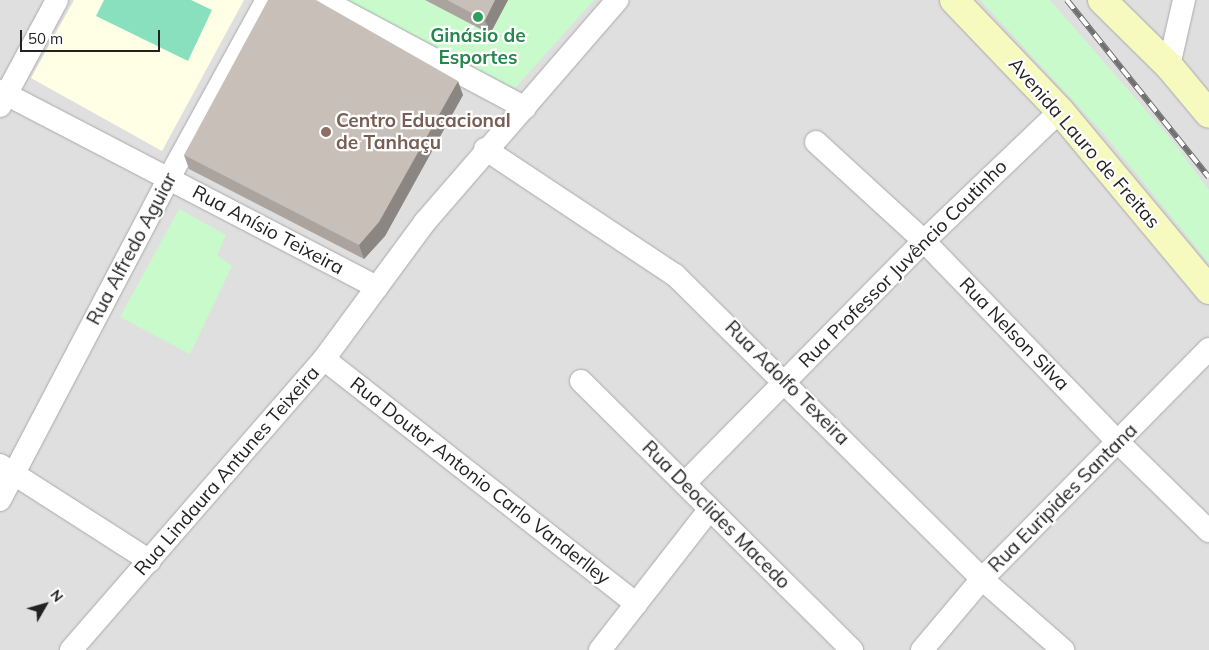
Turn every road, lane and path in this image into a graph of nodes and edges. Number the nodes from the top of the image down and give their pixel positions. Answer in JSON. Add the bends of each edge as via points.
{"nodes":[{"id":1,"x":57,"y":0,"type":"edge"},
{"id":2,"x":267,"y":0,"type":"edge"},
{"id":3,"x":323,"y":0,"type":"edge"},
{"id":4,"x":617,"y":0,"type":"edge"},
{"id":5,"x":954,"y":0,"type":"edge"},
{"id":6,"x":1102,"y":0,"type":"edge"},
{"id":7,"x":1184,"y":0,"type":"edge"},
{"id":8,"x":1169,"y":66,"type":"junction"},
{"id":9,"x":2,"y":97,"type":"edge"},
{"id":10,"x":1205,"y":102,"type":"edge"},
{"id":11,"x":525,"y":108,"type":"junction"},
{"id":12,"x":1060,"y":111,"type":"junction"},
{"id":13,"x":816,"y":142,"type":"dead end"},
{"id":14,"x":485,"y":149,"type":"junction"},
{"id":15,"x":169,"y":178,"type":"junction"},
{"id":16,"x":924,"y":241,"type":"junction"},
{"id":17,"x":376,"y":287,"type":"junction"},
{"id":18,"x":1209,"y":290,"type":"edge"},
{"id":19,"x":1209,"y":350,"type":"edge"},
{"id":20,"x":324,"y":359,"type":"junction"},
{"id":21,"x":581,"y":381,"type":"dead end"},
{"id":22,"x":785,"y":381,"type":"junction"},
{"id":23,"x":1119,"y":443,"type":"junction"},
{"id":24,"x":7,"y":470,"type":"edge"},
{"id":25,"x":685,"y":483,"type":"junction"},
{"id":26,"x":0,"y":500,"type":"edge"},
{"id":27,"x":709,"y":510,"type":"junction"},
{"id":28,"x":1209,"y":531,"type":"edge"},
{"id":29,"x":150,"y":561,"type":"junction"},
{"id":30,"x":982,"y":579,"type":"junction"},
{"id":31,"x":636,"y":604,"type":"junction"},
{"id":32,"x":72,"y":650,"type":"edge"},
{"id":33,"x":600,"y":650,"type":"edge"},
{"id":34,"x":852,"y":650,"type":"edge"},
{"id":35,"x":922,"y":650,"type":"edge"},
{"id":36,"x":1063,"y":650,"type":"edge"}],
"edges":[{"from":1,"to":9,"type":"street"},
{"from":2,"to":15,"type":"street","name":"Rua Alfredo Aguiar"},
{"from":3,"to":11,"type":"street"},
{"from":4,"to":11,"type":"street","name":"Rua Lindaura Antunes Teixeira"},
{"from":5,"to":12,"type":"street","name":"Avenida Lauro de Freitas"},
{"from":6,"to":8,"type":"street"},
{"from":7,"to":8,"type":"street"},
{"from":8,"to":10,"type":"street"},
{"from":9,"to":15,"type":"street","name":"Rua Anísio Teixeira"},
{"from":11,"to":14,"type":"street","name":"Rua Lindaura Antunes Teixeira"},
{"from":12,"to":16,"type":"street","name":"Rua Professor Juvêncio Coutinho"},
{"from":12,"to":18,"type":"street","name":"Avenida Lauro de Freitas"},
{"from":13,"to":16,"type":"street","name":"Rua Nelson Silva"},
{"from":14,"to":17,"type":"street","name":"Rua Lindaura Antunes Teixeira"},
{"from":14,"to":22,"type":"street","name":"Rua Adolfo Texeira","via":[[676,275]]},
{"from":15,"to":17,"type":"street","name":"Rua Anísio Teixeira"},
{"from":15,"to":24,"type":"street","name":"Rua Alfredo Aguiar"},
{"from":16,"to":22,"type":"street","name":"Rua Professor Juvêncio Coutinho"},
{"from":16,"to":23,"type":"street","name":"Rua Nelson Silva"},
{"from":17,"to":20,"type":"street","name":"Rua Lindaura Antunes Teixeira"},
{"from":19,"to":23,"type":"street","name":"Rua Euripides Santana"},
{"from":20,"to":29,"type":"street","name":"Rua Lindaura Antunes Teixeira"},
{"from":20,"to":31,"type":"street","name":"Rua Doutor Antonio Carlo Vanderlley"},
{"from":21,"to":25,"type":"street","name":"Rua Deoclides Macedo"},
{"from":22,"to":25,"type":"street","name":"Rua Professor Juvêncio Coutinho"},
{"from":22,"to":30,"type":"street","name":"Rua Adolfo Texeira"},
{"from":23,"to":28,"type":"street","name":"Rua Nelson Silva"},
{"from":23,"to":30,"type":"street","name":"Rua Euripides Santana"},
{"from":24,"to":26,"type":"street","name":"Rua Alfredo Aguiar"},
{"from":24,"to":29,"type":"street"},
{"from":25,"to":27,"type":"street","name":"Rua Deoclides Macedo"},
{"from":27,"to":31,"type":"street"},
{"from":27,"to":34,"type":"street","name":"Rua Deoclides Macedo"},
{"from":29,"to":32,"type":"street","name":"Rua Lindaura Antunes Teixeira"},
{"from":30,"to":35,"type":"street","name":"Rua Euripides Santana"},
{"from":30,"to":36,"type":"street","name":"Rua Adolfo Texeira"},
{"from":31,"to":33,"type":"street"}]}
